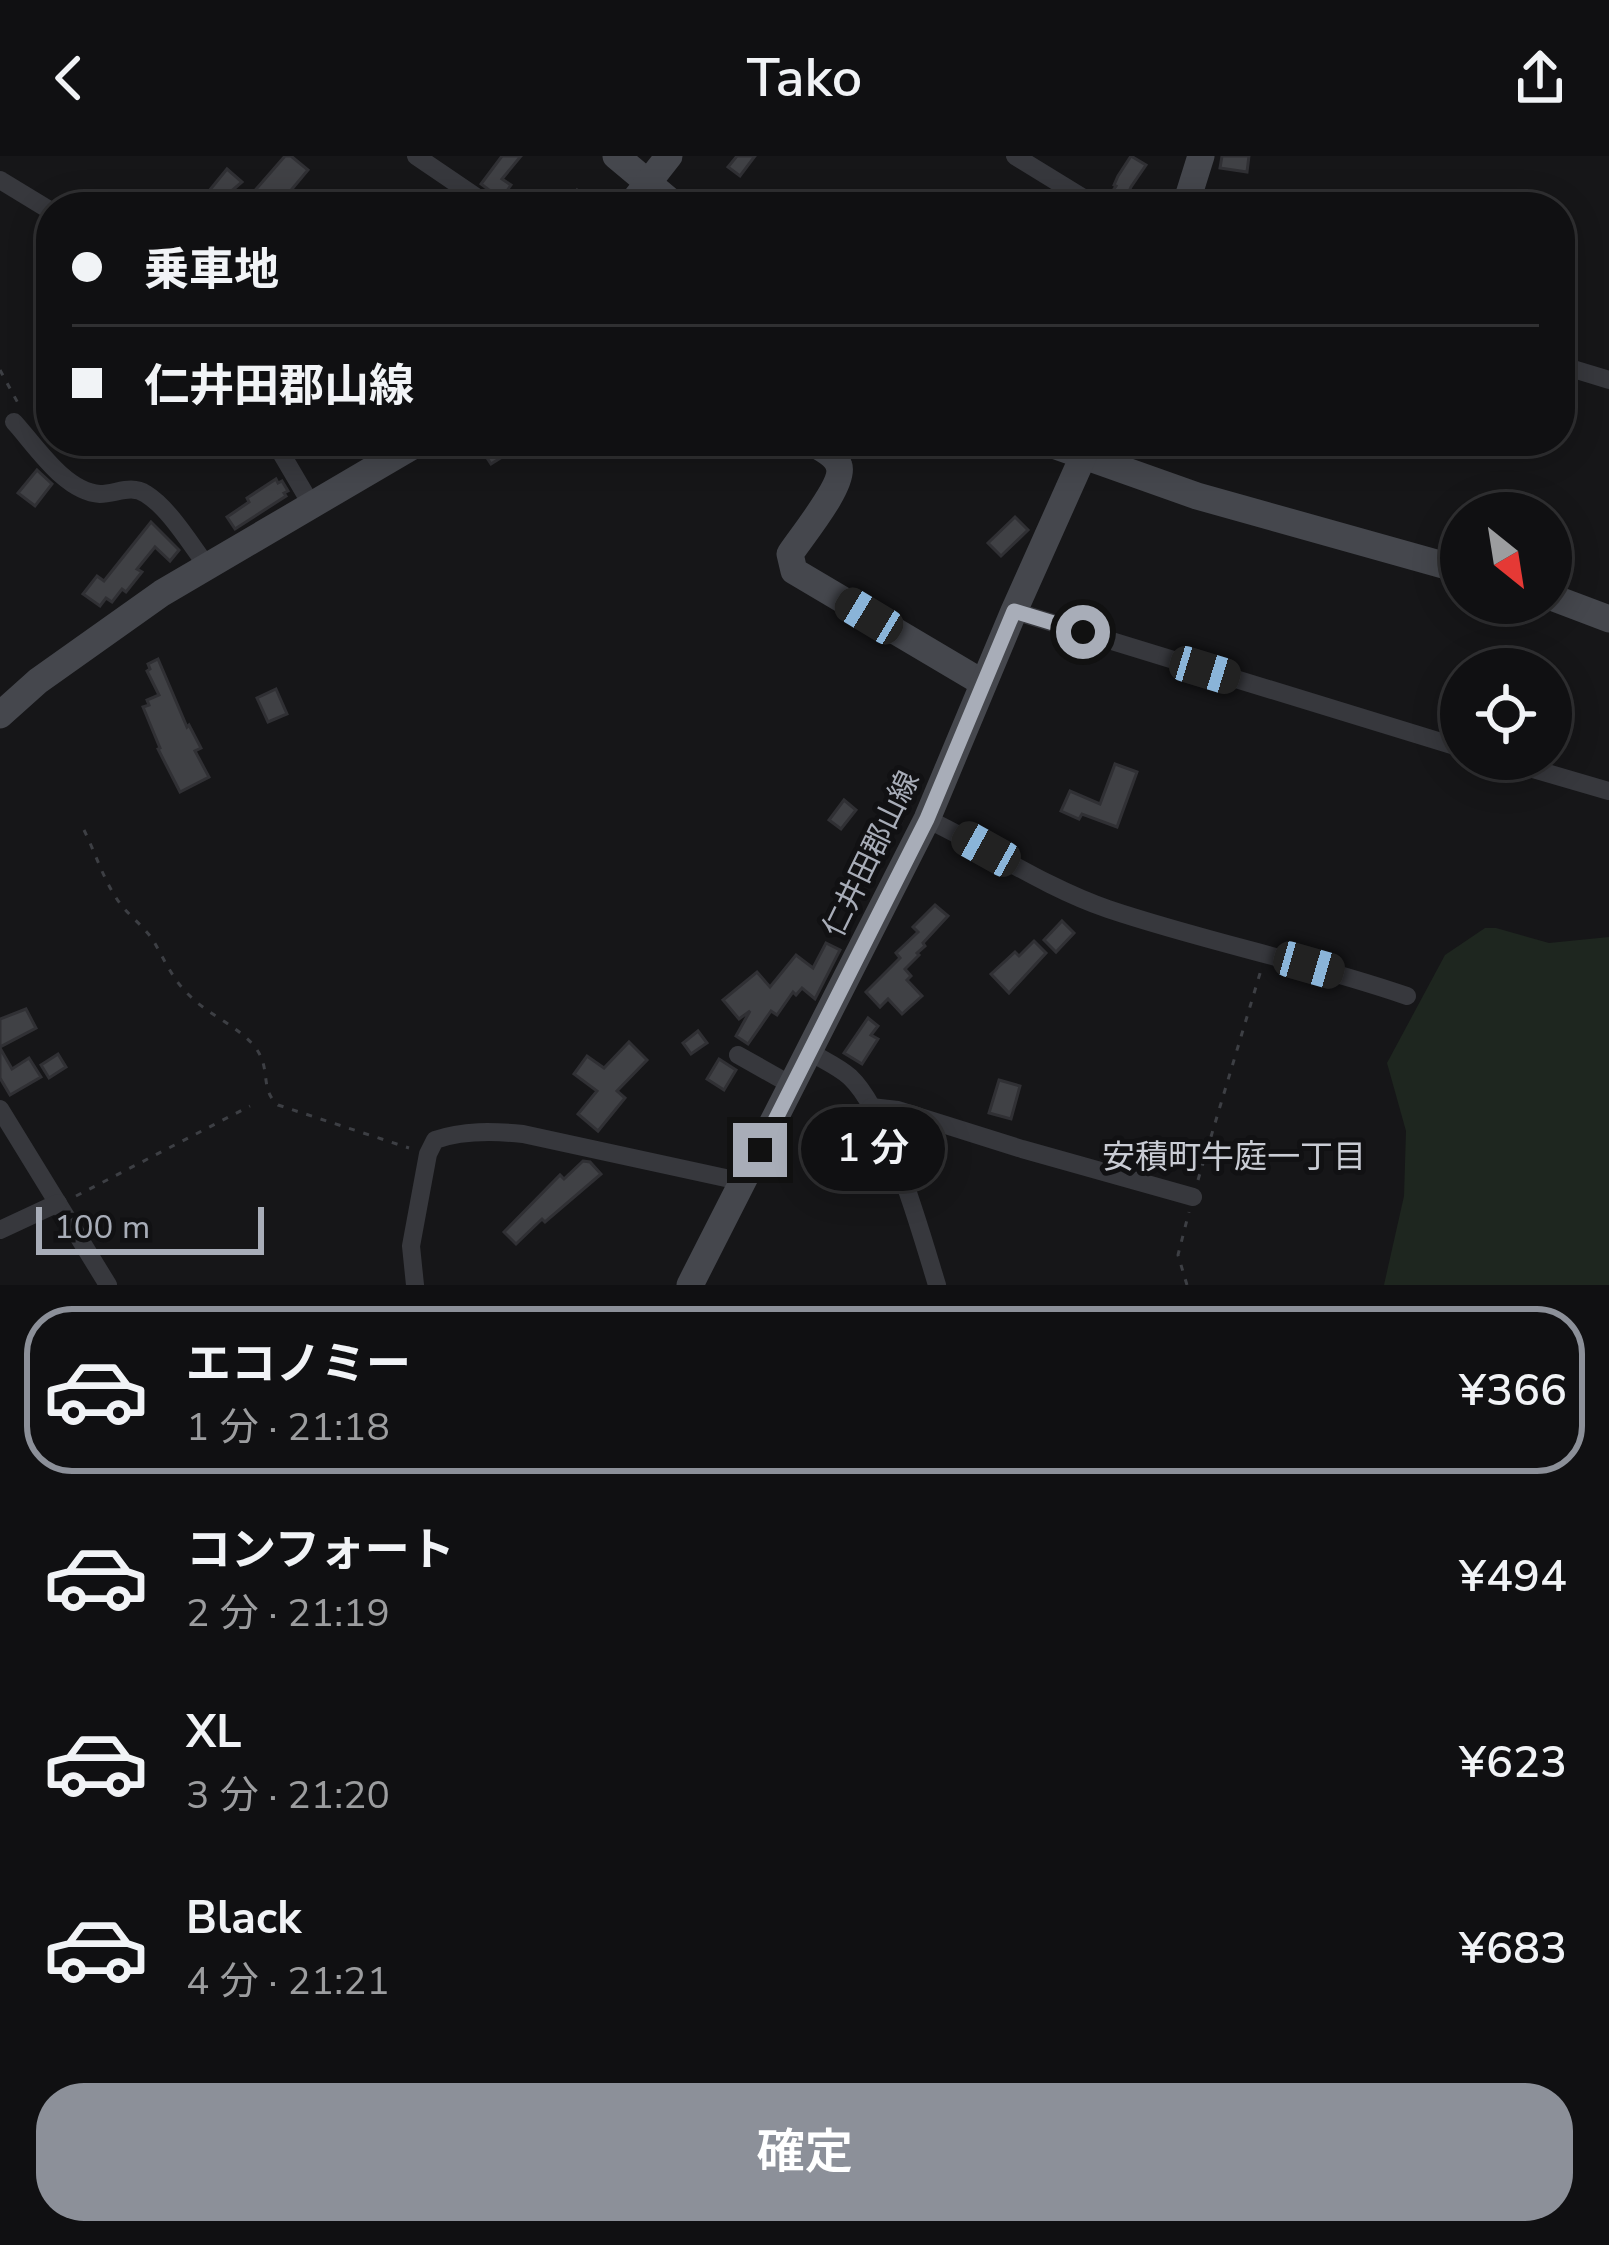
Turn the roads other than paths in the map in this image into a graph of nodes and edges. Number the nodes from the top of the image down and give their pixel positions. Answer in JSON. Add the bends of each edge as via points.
{"nodes":[{"id":1,"x":416,"y":156,"type":"edge"},
{"id":2,"x":616,"y":156,"type":"edge"},
{"id":3,"x":669,"y":156,"type":"edge"},
{"id":4,"x":1015,"y":156,"type":"edge"},
{"id":5,"x":1201,"y":156,"type":"edge"},
{"id":6,"x":0,"y":180,"type":"edge"},
{"id":7,"x":647,"y":184,"type":"junction"},
{"id":8,"x":469,"y":192,"type":"edge"},
{"id":9,"x":641,"y":192,"type":"edge"},
{"id":10,"x":657,"y":192,"type":"edge"},
{"id":11,"x":1074,"y":192,"type":"edge"},
{"id":12,"x":1190,"y":192,"type":"edge"},
{"id":13,"x":36,"y":202,"type":"edge"},
{"id":14,"x":1575,"y":370,"type":"edge"},
{"id":15,"x":1609,"y":380,"type":"edge"},
{"id":16,"x":14,"y":422,"type":"dead end"},
{"id":17,"x":36,"y":445,"type":"edge"},
{"id":18,"x":47,"y":456,"type":"edge"},
{"id":19,"x":283,"y":456,"type":"edge"},
{"id":20,"x":395,"y":456,"type":"edge"},
{"id":21,"x":833,"y":456,"type":"edge"},
{"id":22,"x":1084,"y":456,"type":"edge"},
{"id":23,"x":1103,"y":456,"type":"edge"},
{"id":24,"x":311,"y":504,"type":"junction"},
{"id":25,"x":1440,"y":564,"type":"edge"},
{"id":26,"x":207,"y":566,"type":"junction"},
{"id":27,"x":1572,"y":605,"type":"edge"},
{"id":28,"x":1014,"y":611,"type":"junction"},
{"id":29,"x":1609,"y":619,"type":"edge"},
{"id":30,"x":983,"y":683,"type":"junction"},
{"id":31,"x":0,"y":715,"type":"edge"},
{"id":32,"x":1440,"y":742,"type":"edge"},
{"id":33,"x":1571,"y":780,"type":"edge"},
{"id":34,"x":1609,"y":791,"type":"edge"},
{"id":35,"x":927,"y":819,"type":"junction"},
{"id":36,"x":1407,"y":996,"type":"dead end"},
{"id":37,"x":810,"y":1052,"type":"junction"},
{"id":38,"x":738,"y":1055,"type":"dead end"},
{"id":39,"x":793,"y":1086,"type":"junction"},
{"id":40,"x":871,"y":1107,"type":"junction"},
{"id":41,"x":0,"y":1109,"type":"edge"},
{"id":42,"x":744,"y":1182,"type":"junction"},
{"id":43,"x":1193,"y":1197,"type":"road end"},
{"id":44,"x":58,"y":1203,"type":"junction"},
{"id":45,"x":0,"y":1230,"type":"edge"},
{"id":46,"x":108,"y":1285,"type":"edge"},
{"id":47,"x":416,"y":1285,"type":"edge"},
{"id":48,"x":690,"y":1285,"type":"edge"},
{"id":49,"x":937,"y":1285,"type":"edge"}],
"edges":[{"from":1,"to":8,"type":"street"},
{"from":2,"to":7,"type":"street"},
{"from":3,"to":7,"type":"street"},
{"from":4,"to":11,"type":"street"},
{"from":5,"to":12,"type":"street"},
{"from":6,"to":13,"type":"street"},
{"from":7,"to":9,"type":"street"},
{"from":7,"to":10,"type":"street"},
{"from":14,"to":15,"type":"street"},
{"from":16,"to":17,"type":"street"},
{"from":18,"to":26,"type":"street","via":[[92,493],[146,494]]},
{"from":19,"to":24,"type":"street"},
{"from":20,"to":24,"type":"street"},
{"from":21,"to":30,"type":"street","via":[[840,480],[790,554],[794,571]]},
{"from":22,"to":28,"type":"street","name":"仁井田郡山線"},
{"from":23,"to":25,"type":"street","via":[[1197,496]]},
{"from":24,"to":26,"type":"street"},
{"from":26,"to":31,"type":"street","via":[[86,644]]},
{"from":27,"to":29,"type":"street"},
{"from":28,"to":30,"type":"street","name":"仁井田郡山線"},
{"from":28,"to":32,"type":"street"},
{"from":30,"to":35,"type":"street","name":"仁井田郡山線"},
{"from":33,"to":34,"type":"street"},
{"from":35,"to":36,"type":"street","via":[[1076,897]]},
{"from":35,"to":37,"type":"street","name":"仁井田郡山線"},
{"from":37,"to":39,"type":"street","name":"仁井田郡山線"},
{"from":37,"to":40,"type":"street","via":[[846,1074]]},
{"from":38,"to":39,"type":"street"},
{"from":39,"to":42,"type":"street","name":"仁井田郡山線"},
{"from":40,"to":43,"type":"street"},
{"from":40,"to":49,"type":"street"},
{"from":41,"to":44,"type":"street"},
{"from":42,"to":47,"type":"street","via":[[545,1139],[444,1136],[428,1154],[411,1246]]},
{"from":42,"to":48,"type":"street","name":"仁井田郡山線"},
{"from":44,"to":45,"type":"street"},
{"from":44,"to":46,"type":"street"}]}
